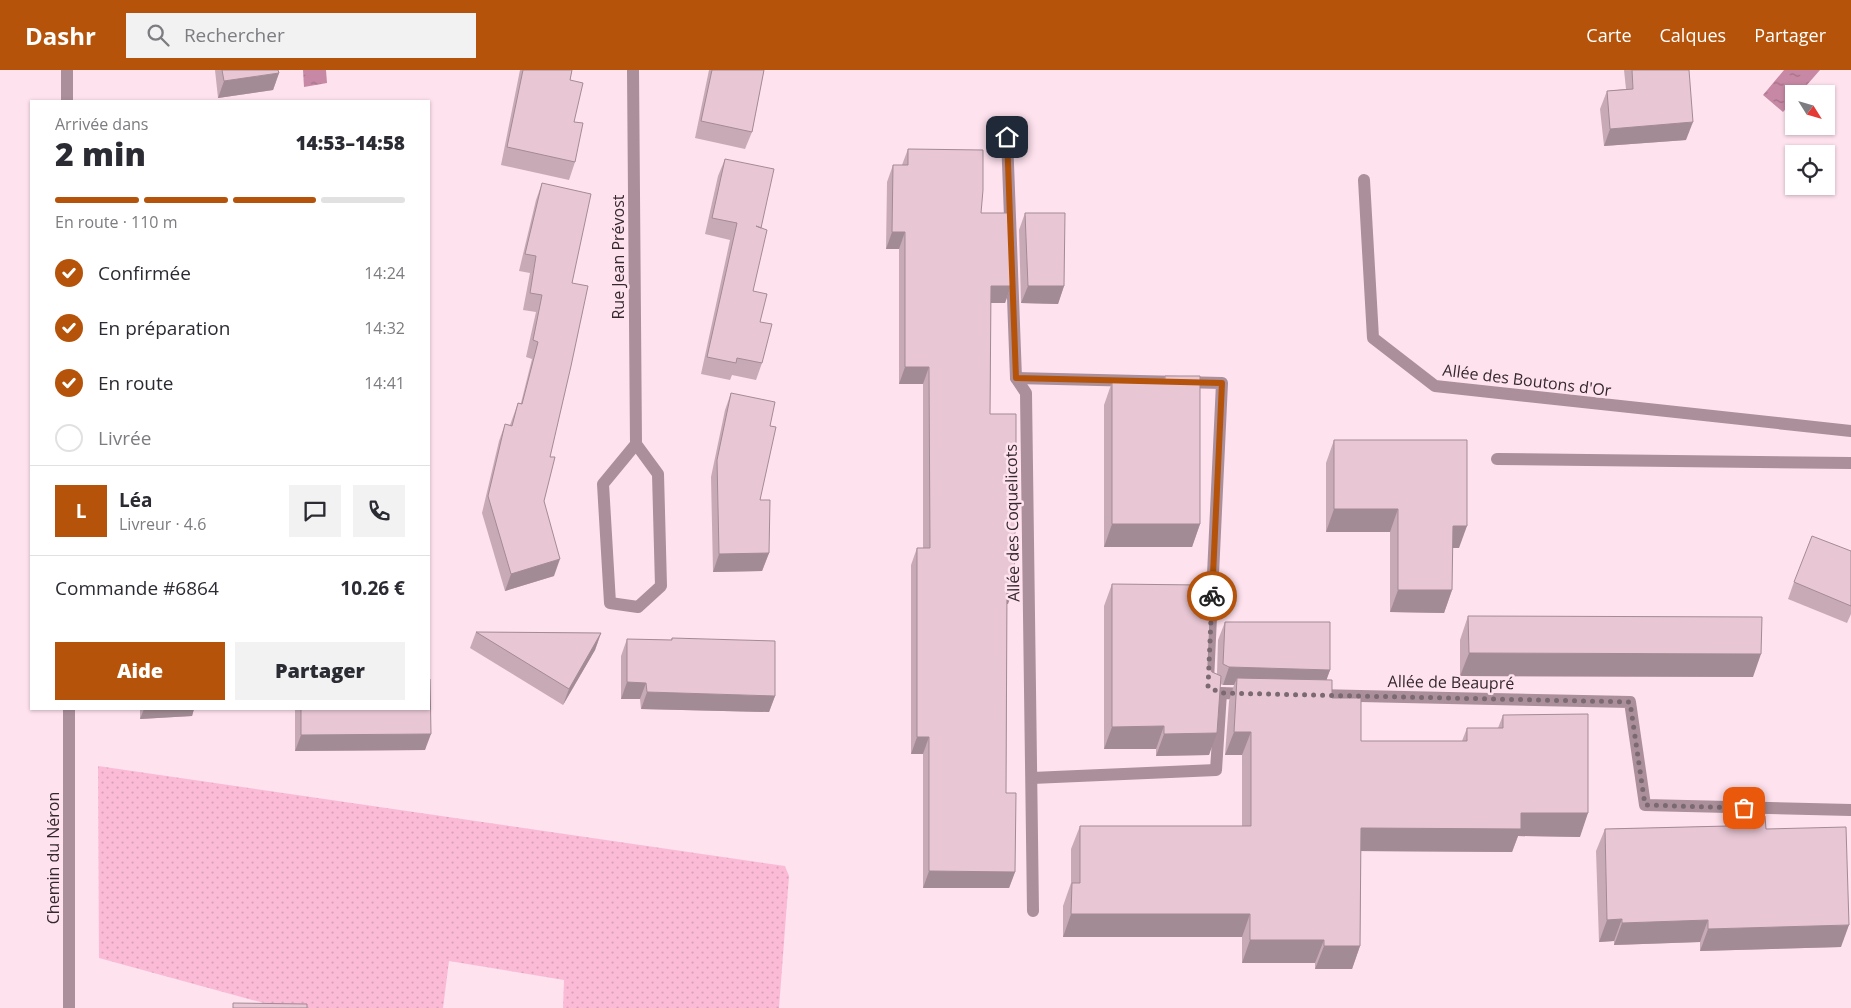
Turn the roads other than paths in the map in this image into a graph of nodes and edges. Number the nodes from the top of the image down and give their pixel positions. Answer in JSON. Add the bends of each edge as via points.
{"nodes":[{"id":1,"x":68,"y":70,"type":"edge"},
{"id":2,"x":633,"y":70,"type":"edge"},
{"id":3,"x":68,"y":100,"type":"edge"},
{"id":4,"x":1007,"y":137,"type":"dead end"},
{"id":5,"x":1364,"y":180,"type":"dead end"},
{"id":6,"x":1016,"y":378,"type":"junction"},
{"id":7,"x":1851,"y":431,"type":"edge"},
{"id":8,"x":636,"y":444,"type":"junction"},
{"id":9,"x":1497,"y":459,"type":"dead end"},
{"id":10,"x":1851,"y":463,"type":"edge"},
{"id":11,"x":1221,"y":693,"type":"junction"},
{"id":12,"x":1261,"y":694,"type":"edge"},
{"id":13,"x":1301,"y":695,"type":"edge"},
{"id":14,"x":69,"y":710,"type":"edge"},
{"id":15,"x":1032,"y":778,"type":"junction"},
{"id":16,"x":1851,"y":810,"type":"edge"},
{"id":17,"x":1033,"y":911,"type":"dead end"},
{"id":18,"x":69,"y":1008,"type":"edge"}],
"edges":[{"from":1,"to":3,"type":"street"},
{"from":2,"to":8,"type":"street","name":"Rue Jean Prévost"},
{"from":4,"to":6,"type":"street","name":"Allée des Coquelicots"},
{"from":5,"to":7,"type":"street","name":"Allée des Boutons d'Or","via":[[1373,338],[1435,386]]},
{"from":6,"to":11,"type":"street","via":[[1222,383],[1208,687]]},
{"from":6,"to":15,"type":"street","name":"Allée des Coquelicots","via":[[1026,393]]},
{"from":8,"to":8,"type":"street","via":[[603,484],[610,603],[638,607],[661,586],[658,474]]},
{"from":9,"to":10,"type":"street"},
{"from":11,"to":12,"type":"street"},
{"from":11,"to":15,"type":"street","via":[[1216,770]]},
{"from":13,"to":16,"type":"street","name":"Allée de Beaupré","via":[[1630,702],[1645,805]]},
{"from":14,"to":18,"type":"street","name":"Chemin du Néron"},
{"from":15,"to":17,"type":"street","name":"Allée des Coquelicots"}]}
